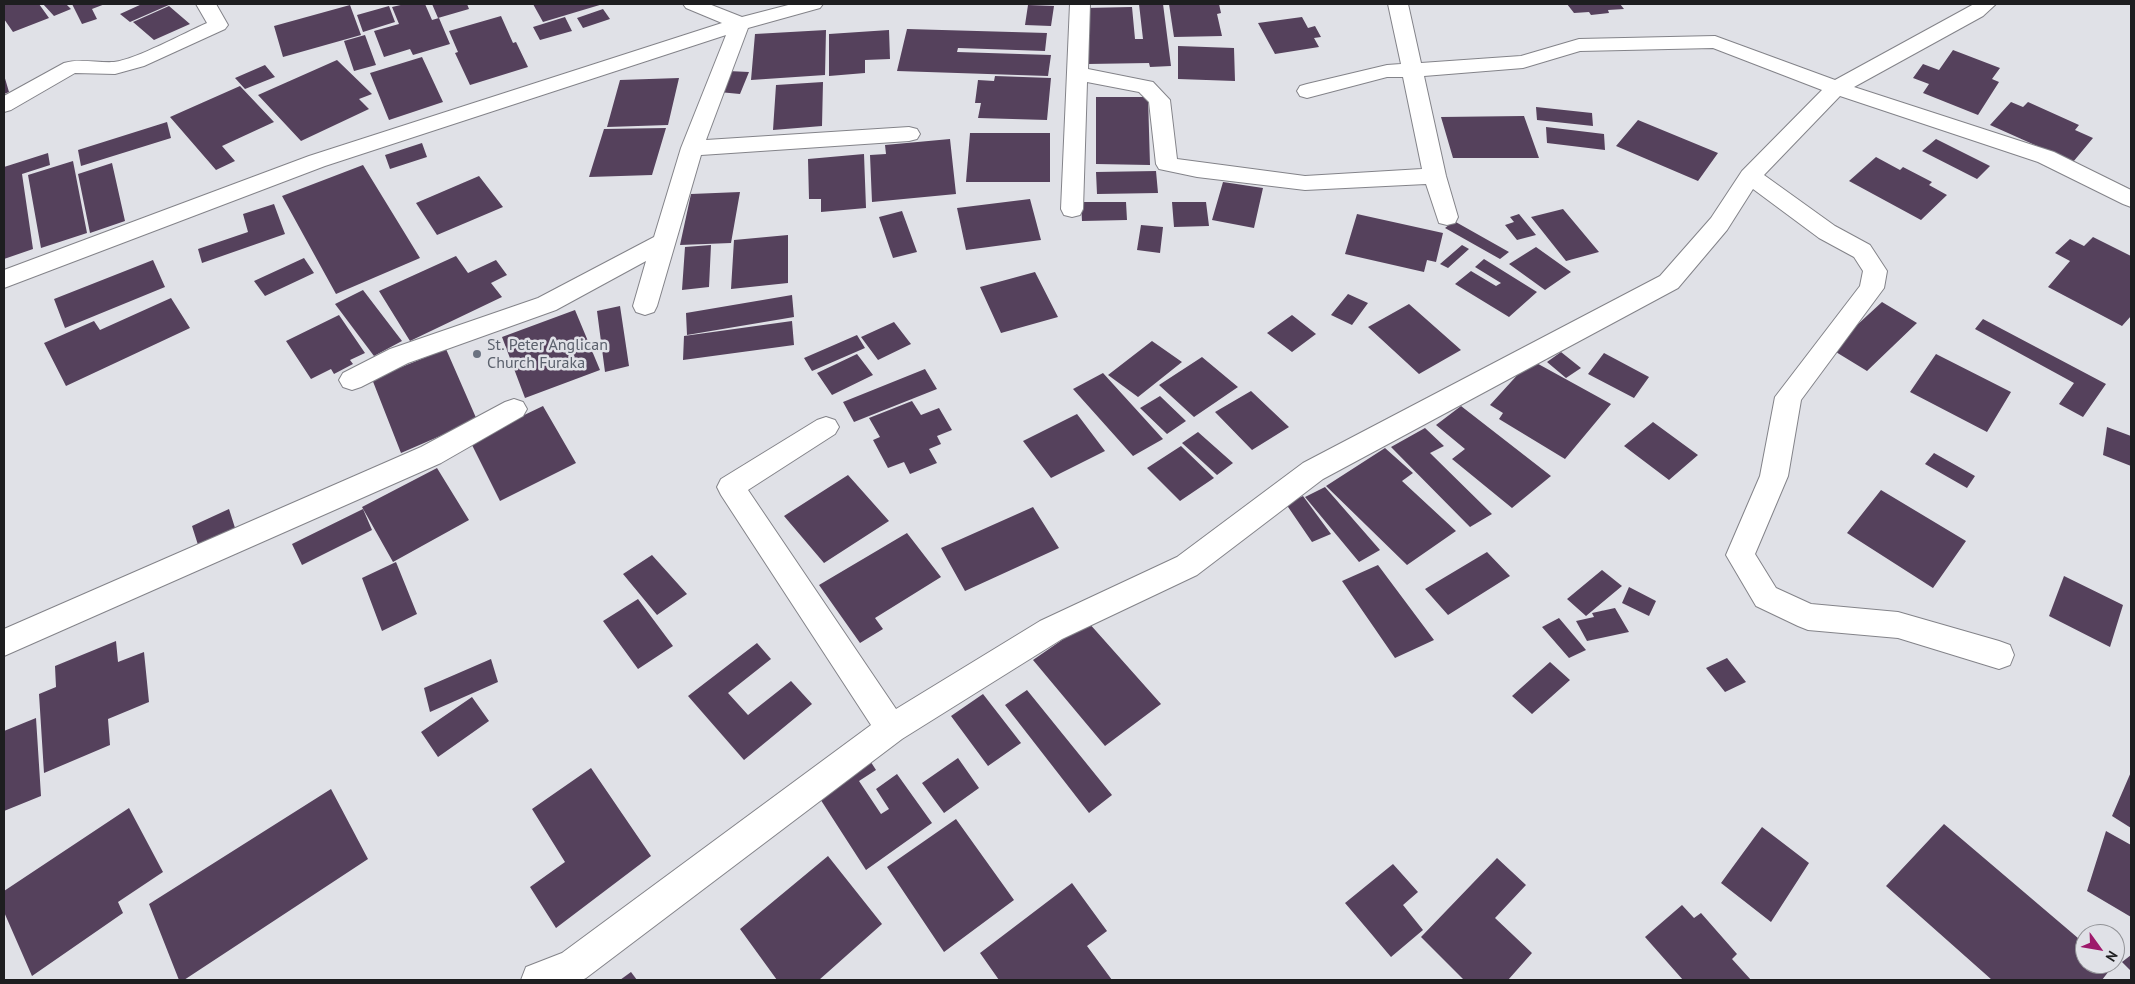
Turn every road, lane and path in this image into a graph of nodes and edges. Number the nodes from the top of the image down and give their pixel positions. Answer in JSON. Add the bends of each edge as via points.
{"nodes":[{"id":1,"x":206,"y":4,"type":"edge"},
{"id":2,"x":693,"y":4,"type":"edge"},
{"id":3,"x":813,"y":4,"type":"edge"},
{"id":4,"x":1080,"y":4,"type":"edge"},
{"id":5,"x":1398,"y":4,"type":"edge"},
{"id":6,"x":1986,"y":4,"type":"edge"},
{"id":7,"x":740,"y":24,"type":"junction"},
{"id":8,"x":1412,"y":71,"type":"junction"},
{"id":9,"x":1078,"y":74,"type":"junction"},
{"id":10,"x":1836,"y":88,"type":"junction"},
{"id":11,"x":1307,"y":91,"type":"dead end"},
{"id":12,"x":4,"y":104,"type":"edge"},
{"id":13,"x":909,"y":134,"type":"dead end"},
{"id":14,"x":692,"y":148,"type":"junction"},
{"id":15,"x":1435,"y":176,"type":"junction"},
{"id":16,"x":1750,"y":176,"type":"junction"},
{"id":17,"x":2131,"y":200,"type":"edge"},
{"id":18,"x":1072,"y":209,"type":"dead end"},
{"id":19,"x":1447,"y":217,"type":"dead end"},
{"id":20,"x":665,"y":241,"type":"junction"},
{"id":21,"x":4,"y":279,"type":"edge"},
{"id":22,"x":645,"y":306,"type":"dead end"},
{"id":23,"x":352,"y":380,"type":"dead end"},
{"id":24,"x":514,"y":409,"type":"dead end"},
{"id":25,"x":826,"y":427,"type":"dead end"},
{"id":26,"x":4,"y":643,"type":"edge"},
{"id":27,"x":1999,"y":655,"type":"dead end"},
{"id":28,"x":891,"y":729,"type":"junction"},
{"id":29,"x":538,"y":980,"type":"edge"}],
"edges":[{"from":1,"to":12,"type":"street","via":[[218,25],[138,62],[115,68],[71,68]]},
{"from":2,"to":7,"type":"street"},
{"from":3,"to":7,"type":"street"},
{"from":4,"to":9,"type":"street"},
{"from":5,"to":8,"type":"street"},
{"from":6,"to":10,"type":"street"},
{"from":7,"to":14,"type":"street"},
{"from":7,"to":21,"type":"street","via":[[318,161]]},
{"from":8,"to":10,"type":"street","via":[[1523,62],[1579,45],[1715,42]]},
{"from":8,"to":11,"type":"street","via":[[1387,71]]},
{"from":8,"to":15,"type":"street"},
{"from":9,"to":15,"type":"street","via":[[1146,87],[1159,100],[1167,164],[1305,184]]},
{"from":9,"to":18,"type":"street"},
{"from":10,"to":16,"type":"street"},
{"from":10,"to":17,"type":"street","via":[[2046,157]]},
{"from":13,"to":14,"type":"street"},
{"from":14,"to":20,"type":"street"},
{"from":15,"to":19,"type":"street"},
{"from":16,"to":27,"type":"street","via":[[1827,232],[1862,251],[1875,271],[1872,288],[1788,397],[1774,476],[1740,555],[1766,597],[1808,617],[1898,625]]},
{"from":16,"to":28,"type":"street","via":[[1719,224],[1669,282],[1313,471],[1187,566],[1051,630]]},
{"from":20,"to":22,"type":"street"},
{"from":20,"to":23,"type":"street","via":[[547,304],[399,356]]},
{"from":24,"to":26,"type":"street","via":[[431,455]]},
{"from":25,"to":28,"type":"street","via":[[731,487]]},
{"from":28,"to":29,"type":"street","via":[[574,966]]}]}
